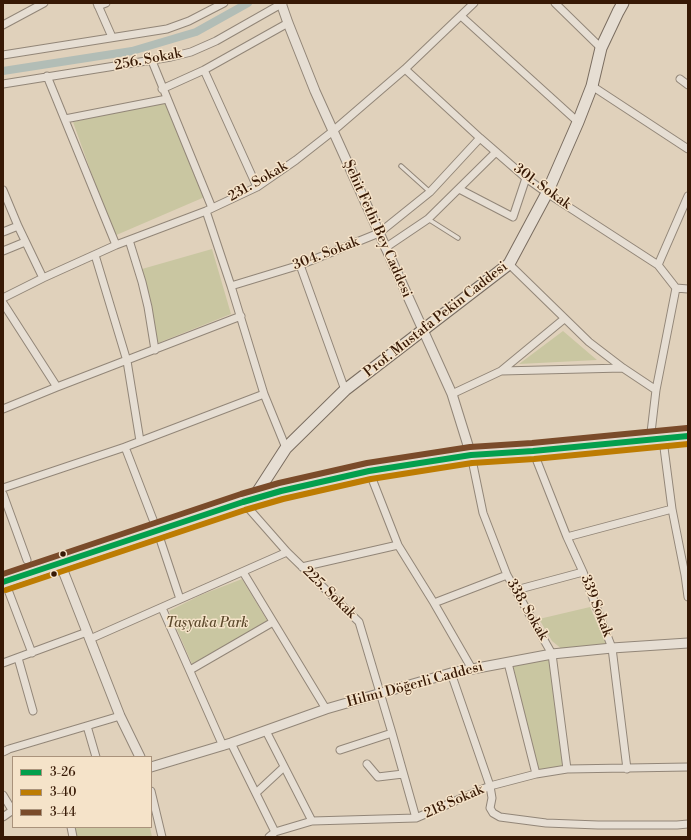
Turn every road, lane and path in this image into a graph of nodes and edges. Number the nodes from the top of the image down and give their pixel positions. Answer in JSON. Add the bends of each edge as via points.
{"nodes":[{"id":1,"x":44,"y":3,"type":"edge"},
{"id":2,"x":106,"y":3,"type":"edge"},
{"id":3,"x":224,"y":3,"type":"edge"},
{"id":4,"x":282,"y":3,"type":"edge"},
{"id":5,"x":474,"y":3,"type":"edge"},
{"id":6,"x":555,"y":3,"type":"edge"},
{"id":7,"x":623,"y":3,"type":"edge"},
{"id":8,"x":98,"y":4,"type":"edge"},
{"id":9,"x":210,"y":6,"type":"edge"},
{"id":10,"x":461,"y":16,"type":"junction"},
{"id":11,"x":288,"y":23,"type":"junction"},
{"id":12,"x":3,"y":25,"type":"edge"},
{"id":13,"x":112,"y":37,"type":"junction"},
{"id":14,"x":601,"y":48,"type":"junction"},
{"id":15,"x":3,"y":55,"type":"edge"},
{"id":16,"x":152,"y":61,"type":"junction"},
{"id":17,"x":405,"y":69,"type":"junction"},
{"id":18,"x":204,"y":70,"type":"junction"},
{"id":19,"x":47,"y":76,"type":"junction"},
{"id":20,"x":680,"y":79,"type":"dead end"},
{"id":21,"x":3,"y":84,"type":"edge"},
{"id":22,"x":688,"y":85,"type":"edge"},
{"id":23,"x":592,"y":86,"type":"junction"},
{"id":24,"x":162,"y":89,"type":"junction"},
{"id":25,"x":167,"y":100,"type":"junction"},
{"id":26,"x":65,"y":119,"type":"junction"},
{"id":27,"x":578,"y":122,"type":"junction"},
{"id":28,"x":333,"y":131,"type":"junction"},
{"id":29,"x":480,"y":138,"type":"junction"},
{"id":30,"x":688,"y":149,"type":"edge"},
{"id":31,"x":496,"y":152,"type":"junction"},
{"id":32,"x":401,"y":166,"type":"dead end"},
{"id":33,"x":526,"y":178,"type":"junction"},
{"id":34,"x":257,"y":187,"type":"junction"},
{"id":35,"x":459,"y":189,"type":"junction"},
{"id":36,"x":3,"y":190,"type":"edge"},
{"id":37,"x":430,"y":192,"type":"junction"},
{"id":38,"x":547,"y":193,"type":"junction"},
{"id":39,"x":688,"y":196,"type":"edge"},
{"id":40,"x":209,"y":209,"type":"junction"},
{"id":41,"x":428,"y":219,"type":"junction"},
{"id":42,"x":18,"y":226,"type":"junction"},
{"id":43,"x":3,"y":232,"type":"edge"},
{"id":44,"x":379,"y":234,"type":"junction"},
{"id":45,"x":458,"y":238,"type":"dead end"},
{"id":46,"x":130,"y":240,"type":"junction"},
{"id":47,"x":25,"y":242,"type":"junction"},
{"id":48,"x":116,"y":246,"type":"junction"},
{"id":49,"x":385,"y":248,"type":"junction"},
{"id":50,"x":3,"y":251,"type":"edge"},
{"id":51,"x":95,"y":255,"type":"junction"},
{"id":52,"x":509,"y":264,"type":"junction"},
{"id":53,"x":300,"y":265,"type":"junction"},
{"id":54,"x":658,"y":265,"type":"junction"},
{"id":55,"x":43,"y":278,"type":"junction"},
{"id":56,"x":231,"y":286,"type":"junction"},
{"id":57,"x":676,"y":288,"type":"junction"},
{"id":58,"x":688,"y":289,"type":"edge"},
{"id":59,"x":3,"y":298,"type":"edge"},
{"id":60,"x":3,"y":303,"type":"edge"},
{"id":61,"x":241,"y":316,"type":"junction"},
{"id":62,"x":564,"y":319,"type":"junction"},
{"id":63,"x":423,"y":332,"type":"junction"},
{"id":64,"x":155,"y":350,"type":"junction"},
{"id":65,"x":127,"y":360,"type":"junction"},
{"id":66,"x":623,"y":368,"type":"junction"},
{"id":67,"x":501,"y":371,"type":"junction"},
{"id":68,"x":57,"y":387,"type":"junction"},
{"id":69,"x":345,"y":390,"type":"junction"},
{"id":70,"x":656,"y":390,"type":"junction"},
{"id":71,"x":264,"y":394,"type":"junction"},
{"id":72,"x":452,"y":394,"type":"junction"},
{"id":73,"x":3,"y":409,"type":"edge"},
{"id":74,"x":688,"y":436,"type":"edge"},
{"id":75,"x":663,"y":440,"type":"junction"},
{"id":76,"x":140,"y":441,"type":"junction"},
{"id":77,"x":650,"y":441,"type":"junction"},
{"id":78,"x":125,"y":447,"type":"junction"},
{"id":79,"x":286,"y":448,"type":"junction"},
{"id":80,"x":533,"y":451,"type":"junction"},
{"id":81,"x":471,"y":455,"type":"junction"},
{"id":82,"x":369,"y":471,"type":"junction"},
{"id":83,"x":3,"y":488,"type":"edge"},
{"id":84,"x":3,"y":494,"type":"edge"},
{"id":85,"x":248,"y":500,"type":"junction"},
{"id":86,"x":672,"y":508,"type":"junction"},
{"id":87,"x":157,"y":530,"type":"junction"},
{"id":88,"x":567,"y":537,"type":"junction"},
{"id":89,"x":398,"y":545,"type":"junction"},
{"id":90,"x":287,"y":552,"type":"junction"},
{"id":91,"x":27,"y":560,"type":"dead end"},
{"id":92,"x":60,"y":562,"type":"junction"},
{"id":93,"x":302,"y":567,"type":"junction"},
{"id":94,"x":244,"y":572,"type":"junction"},
{"id":95,"x":584,"y":572,"type":"junction"},
{"id":96,"x":507,"y":575,"type":"junction"},
{"id":97,"x":687,"y":575,"type":"edge"},
{"id":98,"x":4,"y":582,"type":"edge"},
{"id":99,"x":516,"y":590,"type":"junction"},
{"id":100,"x":688,"y":597,"type":"edge"},
{"id":101,"x":180,"y":599,"type":"junction"},
{"id":102,"x":434,"y":603,"type":"junction"},
{"id":103,"x":162,"y":608,"type":"junction"},
{"id":104,"x":273,"y":622,"type":"junction"},
{"id":105,"x":88,"y":636,"type":"junction"},
{"id":106,"x":688,"y":643,"type":"edge"},
{"id":107,"x":612,"y":648,"type":"junction"},
{"id":108,"x":32,"y":653,"type":"junction"},
{"id":109,"x":552,"y":654,"type":"junction"},
{"id":110,"x":18,"y":658,"type":"junction"},
{"id":111,"x":3,"y":663,"type":"edge"},
{"id":112,"x":508,"y":663,"type":"junction"},
{"id":113,"x":472,"y":669,"type":"junction"},
{"id":114,"x":190,"y":670,"type":"junction"},
{"id":115,"x":451,"y":673,"type":"junction"},
{"id":116,"x":380,"y":693,"type":"junction"},
{"id":117,"x":326,"y":709,"type":"junction"},
{"id":118,"x":32,"y":711,"type":"dead end"},
{"id":119,"x":120,"y":716,"type":"junction"},
{"id":120,"x":87,"y":726,"type":"junction"},
{"id":121,"x":266,"y":731,"type":"junction"},
{"id":122,"x":392,"y":733,"type":"junction"},
{"id":123,"x":227,"y":744,"type":"junction"},
{"id":124,"x":340,"y":750,"type":"dead end"},
{"id":125,"x":3,"y":752,"type":"edge"},
{"id":126,"x":96,"y":756,"type":"edge"},
{"id":127,"x":140,"y":756,"type":"edge"},
{"id":128,"x":367,"y":764,"type":"dead end"},
{"id":129,"x":152,"y":767,"type":"edge"},
{"id":130,"x":284,"y":767,"type":"junction"},
{"id":131,"x":688,"y":767,"type":"edge"},
{"id":132,"x":567,"y":769,"type":"junction"},
{"id":133,"x":627,"y":769,"type":"junction"},
{"id":134,"x":403,"y":774,"type":"junction"},
{"id":135,"x":536,"y":774,"type":"junction"},
{"id":136,"x":490,"y":786,"type":"junction"},
{"id":137,"x":256,"y":793,"type":"junction"},
{"id":138,"x":3,"y":795,"type":"edge"},
{"id":139,"x":152,"y":795,"type":"edge"},
{"id":140,"x":12,"y":808,"type":"edge"},
{"id":141,"x":12,"y":811,"type":"edge"},
{"id":142,"x":3,"y":817,"type":"edge"},
{"id":143,"x":416,"y":818,"type":"junction"},
{"id":144,"x":312,"y":821,"type":"junction"},
{"id":145,"x":688,"y":824,"type":"edge"},
{"id":146,"x":272,"y":835,"type":"edge"},
{"id":147,"x":162,"y":837,"type":"edge"}],
"edges":[{"from":1,"to":12,"type":"street"},
{"from":2,"to":8,"type":"street"},
{"from":3,"to":9,"type":"street","name":"256. Sokak"},
{"from":4,"to":11,"type":"street","name":"Şehit Fethi Bey Caddesi"},
{"from":4,"to":16,"type":"street","name":"256. Sokak","via":[[216,41],[191,52]]},
{"from":5,"to":10,"type":"street","name":"231. Sokak"},
{"from":6,"to":14,"type":"street"},
{"from":7,"to":14,"type":"main road","name":"Prof. Mustafa Pekin Caddesi"},
{"from":8,"to":13,"type":"street"},
{"from":9,"to":13,"type":"street","name":"256. Sokak","via":[[189,21],[166,29]]},
{"from":10,"to":17,"type":"street","name":"231. Sokak"},
{"from":10,"to":27,"type":"street"},
{"from":11,"to":18,"type":"street"},
{"from":11,"to":28,"type":"street","name":"Şehit Fethi Bey Caddesi"},
{"from":13,"to":15,"type":"street","name":"256. Sokak"},
{"from":14,"to":23,"type":"main road","name":"Prof. Mustafa Pekin Caddesi"},
{"from":16,"to":19,"type":"street","name":"256. Sokak"},
{"from":16,"to":24,"type":"street"},
{"from":17,"to":28,"type":"street","name":"231. Sokak"},
{"from":17,"to":29,"type":"street","name":"301. Sokak"},
{"from":18,"to":24,"type":"street"},
{"from":18,"to":34,"type":"street"},
{"from":19,"to":21,"type":"street","name":"256. Sokak"},
{"from":19,"to":26,"type":"street"},
{"from":20,"to":22,"type":"street"},
{"from":23,"to":27,"type":"main road","name":"Prof. Mustafa Pekin Caddesi"},
{"from":23,"to":30,"type":"street"},
{"from":24,"to":25,"type":"street"},
{"from":25,"to":26,"type":"street"},
{"from":25,"to":40,"type":"street"},
{"from":26,"to":48,"type":"street"},
{"from":27,"to":38,"type":"main road","name":"Prof. Mustafa Pekin Caddesi"},
{"from":28,"to":34,"type":"street","name":"231. Sokak"},
{"from":28,"to":44,"type":"street","name":"Şehit Fethi Bey Caddesi"},
{"from":29,"to":31,"type":"street","name":"301. Sokak"},
{"from":29,"to":37,"type":"street","name":"304. Sokak"},
{"from":31,"to":33,"type":"street","name":"301. Sokak"},
{"from":31,"to":35,"type":"street"},
{"from":32,"to":37,"type":"lane"},
{"from":33,"to":35,"type":"street","via":[[513,217]]},
{"from":33,"to":38,"type":"street","name":"301. Sokak"},
{"from":34,"to":40,"type":"street","name":"231. Sokak"},
{"from":35,"to":41,"type":"street"},
{"from":36,"to":42,"type":"street"},
{"from":37,"to":44,"type":"street","name":"304. Sokak"},
{"from":38,"to":52,"type":"main road","name":"Prof. Mustafa Pekin Caddesi"},
{"from":38,"to":54,"type":"street","name":"301. Sokak"},
{"from":39,"to":54,"type":"street"},
{"from":40,"to":46,"type":"street","name":"231. Sokak"},
{"from":40,"to":56,"type":"street"},
{"from":41,"to":45,"type":"lane"},
{"from":41,"to":49,"type":"street"},
{"from":42,"to":43,"type":"street"},
{"from":42,"to":47,"type":"street"},
{"from":44,"to":49,"type":"street","name":"Şehit Fethi Bey Caddesi"},
{"from":44,"to":53,"type":"street","name":"304. Sokak"},
{"from":46,"to":48,"type":"street","name":"231. Sokak"},
{"from":46,"to":64,"type":"street","via":[[147,301]]},
{"from":47,"to":50,"type":"street"},
{"from":47,"to":55,"type":"street"},
{"from":48,"to":51,"type":"street","name":"231. Sokak"},
{"from":49,"to":63,"type":"street","name":"Şehit Fethi Bey Caddesi"},
{"from":51,"to":55,"type":"street","name":"231. Sokak"},
{"from":51,"to":65,"type":"street"},
{"from":52,"to":62,"type":"street"},
{"from":52,"to":63,"type":"main road","name":"Prof. Mustafa Pekin Caddesi"},
{"from":53,"to":56,"type":"street","name":"304. Sokak"},
{"from":53,"to":69,"type":"street"},
{"from":54,"to":57,"type":"street","name":"301. Sokak"},
{"from":55,"to":59,"type":"street","name":"231. Sokak"},
{"from":56,"to":61,"type":"street"},
{"from":57,"to":58,"type":"street"},
{"from":57,"to":70,"type":"street"},
{"from":60,"to":68,"type":"street"},
{"from":61,"to":64,"type":"street"},
{"from":61,"to":71,"type":"street"},
{"from":62,"to":66,"type":"street"},
{"from":62,"to":67,"type":"street"},
{"from":63,"to":69,"type":"main road","name":"Prof. Mustafa Pekin Caddesi"},
{"from":63,"to":72,"type":"street","name":"Şehit Fethi Bey Caddesi"},
{"from":64,"to":65,"type":"street"},
{"from":65,"to":68,"type":"street"},
{"from":65,"to":76,"type":"street"},
{"from":66,"to":67,"type":"street"},
{"from":66,"to":70,"type":"street"},
{"from":67,"to":72,"type":"street"},
{"from":68,"to":73,"type":"street"},
{"from":69,"to":79,"type":"main road","name":"Prof. Mustafa Pekin Caddesi"},
{"from":70,"to":77,"type":"street"},
{"from":71,"to":76,"type":"street"},
{"from":71,"to":79,"type":"street"},
{"from":72,"to":81,"type":"street","name":"Şehit Fethi Bey Caddesi"},
{"from":74,"to":75,"type":"main road"},
{"from":75,"to":77,"type":"main road"},
{"from":75,"to":86,"type":"street"},
{"from":76,"to":78,"type":"street"},
{"from":77,"to":80,"type":"main road"},
{"from":78,"to":83,"type":"street"},
{"from":78,"to":87,"type":"street"},
{"from":79,"to":85,"type":"main road","name":"Prof. Mustafa Pekin Caddesi"},
{"from":80,"to":81,"type":"main road"},
{"from":80,"to":88,"type":"street","name":"339 Sokak"},
{"from":81,"to":82,"type":"main road"},
{"from":81,"to":96,"type":"street","name":"338. Sokak","via":[[483,513]]},
{"from":82,"to":85,"type":"main road"},
{"from":82,"to":89,"type":"street"},
{"from":84,"to":91,"type":"street"},
{"from":85,"to":87,"type":"main road"},
{"from":85,"to":90,"type":"street","name":"225. Sokak"},
{"from":86,"to":88,"type":"street"},
{"from":86,"to":97,"type":"street"},
{"from":87,"to":92,"type":"main road"},
{"from":87,"to":101,"type":"street"},
{"from":88,"to":95,"type":"street","name":"339 Sokak"},
{"from":89,"to":93,"type":"street"},
{"from":89,"to":102,"type":"street"},
{"from":90,"to":93,"type":"street","name":"225. Sokak"},
{"from":90,"to":94,"type":"street"},
{"from":92,"to":98,"type":"main road"},
{"from":92,"to":105,"type":"street"},
{"from":93,"to":116,"type":"street","name":"225. Sokak","via":[[359,622]]},
{"from":94,"to":101,"type":"street"},
{"from":94,"to":104,"type":"street"},
{"from":95,"to":99,"type":"street"},
{"from":95,"to":107,"type":"street","name":"339 Sokak"},
{"from":96,"to":99,"type":"street","name":"338. Sokak"},
{"from":96,"to":102,"type":"street"},
{"from":97,"to":100,"type":"street"},
{"from":98,"to":108,"type":"street"},
{"from":99,"to":109,"type":"street","name":"338. Sokak"},
{"from":101,"to":103,"type":"street"},
{"from":102,"to":113,"type":"street"},
{"from":103,"to":105,"type":"street"},
{"from":103,"to":114,"type":"street"},
{"from":104,"to":114,"type":"street"},
{"from":104,"to":117,"type":"street"},
{"from":105,"to":108,"type":"street"},
{"from":105,"to":119,"type":"street"},
{"from":106,"to":107,"type":"street","name":"Hilmi Döğerli Caddesi"},
{"from":107,"to":109,"type":"street","name":"Hilmi Döğerli Caddesi"},
{"from":107,"to":133,"type":"street","name":"339 Sokak"},
{"from":108,"to":110,"type":"street"},
{"from":109,"to":112,"type":"street","name":"Hilmi Döğerli Caddesi"},
{"from":109,"to":132,"type":"street","name":"338. Sokak"},
{"from":110,"to":111,"type":"street"},
{"from":110,"to":118,"type":"street"},
{"from":112,"to":113,"type":"street","name":"Hilmi Döğerli Caddesi"},
{"from":112,"to":135,"type":"street"},
{"from":113,"to":115,"type":"street","name":"Hilmi Döğerli Caddesi"},
{"from":114,"to":123,"type":"street"},
{"from":115,"to":116,"type":"street","name":"Hilmi Döğerli Caddesi"},
{"from":115,"to":136,"type":"street"},
{"from":116,"to":117,"type":"street","name":"Hilmi Döğerli Caddesi"},
{"from":116,"to":122,"type":"street","name":"225. Sokak"},
{"from":117,"to":121,"type":"street","name":"Hilmi Döğerli Caddesi"},
{"from":119,"to":120,"type":"street"},
{"from":119,"to":127,"type":"street"},
{"from":120,"to":125,"type":"street"},
{"from":120,"to":126,"type":"street"},
{"from":121,"to":123,"type":"street","name":"Hilmi Döğerli Caddesi"},
{"from":121,"to":130,"type":"street"},
{"from":122,"to":124,"type":"street"},
{"from":122,"to":134,"type":"street","name":"225. Sokak"},
{"from":123,"to":129,"type":"street","name":"Hilmi Döğerli Caddesi"},
{"from":123,"to":137,"type":"street"},
{"from":128,"to":134,"type":"street","via":[[378,777]]},
{"from":130,"to":137,"type":"street"},
{"from":130,"to":144,"type":"street"},
{"from":131,"to":133,"type":"street"},
{"from":132,"to":133,"type":"street"},
{"from":132,"to":135,"type":"street"},
{"from":134,"to":143,"type":"street","name":"225. Sokak"},
{"from":135,"to":136,"type":"street"},
{"from":136,"to":143,"type":"street","name":"218 Sokak"},
{"from":136,"to":145,"type":"street","name":"218 Sokak","via":[[490,808],[500,817],[546,823],[598,825]]},
{"from":137,"to":146,"type":"street"},
{"from":138,"to":140,"type":"street"},
{"from":139,"to":147,"type":"street"},
{"from":141,"to":142,"type":"street"},
{"from":143,"to":144,"type":"street","name":"218 Sokak"},
{"from":144,"to":146,"type":"street","name":"218 Sokak"}]}
